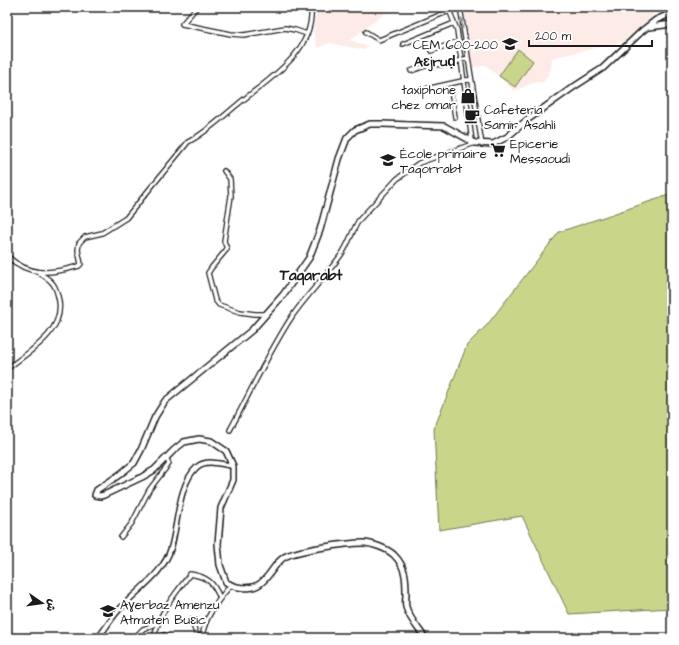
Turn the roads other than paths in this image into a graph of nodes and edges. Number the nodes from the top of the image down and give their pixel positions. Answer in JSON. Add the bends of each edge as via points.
{"nodes":[{"id":1,"x":197,"y":7,"type":"edge"},
{"id":2,"x":312,"y":7,"type":"edge"},
{"id":3,"x":459,"y":7,"type":"edge"},
{"id":4,"x":448,"y":9,"type":"edge"},
{"id":5,"x":672,"y":13,"type":"edge"},
{"id":6,"x":454,"y":23,"type":"junction"},
{"id":7,"x":672,"y":24,"type":"edge"},
{"id":8,"x":649,"y":27,"type":"junction"},
{"id":9,"x":366,"y":32,"type":"dead end"},
{"id":10,"x":307,"y":34,"type":"junction"},
{"id":11,"x":458,"y":41,"type":"junction"},
{"id":12,"x":403,"y":44,"type":"dead end"},
{"id":13,"x":431,"y":52,"type":"dead end"},
{"id":14,"x":468,"y":58,"type":"junction"},
{"id":15,"x":461,"y":60,"type":"junction"},
{"id":16,"x":411,"y":71,"type":"dead end"},
{"id":17,"x":471,"y":79,"type":"junction"},
{"id":18,"x":464,"y":81,"type":"junction"},
{"id":19,"x":450,"y":84,"type":"junction"},
{"id":20,"x":426,"y":89,"type":"dead end"},
{"id":21,"x":455,"y":117,"type":"dead end"},
{"id":22,"x":474,"y":142,"type":"junction"},
{"id":23,"x":482,"y":144,"type":"junction"},
{"id":24,"x":224,"y":171,"type":"dead end"},
{"id":25,"x":7,"y":256,"type":"edge"},
{"id":26,"x":38,"y":272,"type":"junction"},
{"id":27,"x":266,"y":314,"type":"junction"},
{"id":28,"x":7,"y":369,"type":"edge"},
{"id":29,"x":230,"y":430,"type":"dead end"},
{"id":30,"x":166,"y":457,"type":"junction"},
{"id":31,"x":233,"y":466,"type":"junction"},
{"id":32,"x":121,"y":537,"type":"dead end"},
{"id":33,"x":230,"y":585,"type":"junction"},
{"id":34,"x":220,"y":598,"type":"junction"},
{"id":35,"x":191,"y":620,"type":"dead end"},
{"id":36,"x":158,"y":623,"type":"junction"},
{"id":37,"x":226,"y":636,"type":"dead end"},
{"id":38,"x":98,"y":638,"type":"edge"},
{"id":39,"x":134,"y":638,"type":"edge"},
{"id":40,"x":154,"y":638,"type":"edge"},
{"id":41,"x":157,"y":638,"type":"edge"},
{"id":42,"x":171,"y":638,"type":"edge"},
{"id":43,"x":198,"y":638,"type":"edge"},
{"id":44,"x":202,"y":638,"type":"edge"},
{"id":45,"x":220,"y":638,"type":"edge"},
{"id":46,"x":425,"y":638,"type":"edge"}],
"edges":[{"from":1,"to":10,"type":"street","via":[[182,24],[231,34],[244,35],[285,28]]},
{"from":2,"to":10,"type":"street"},
{"from":3,"to":4,"type":"street"},
{"from":14,"to":3,"type":"street","one_way":true},
{"from":4,"to":6,"type":"street"},
{"from":4,"to":9,"type":"street","via":[[379,40]]},
{"from":5,"to":8,"type":"main road","via":[[659,18]]},
{"from":6,"to":11,"type":"street"},
{"from":6,"to":12,"type":"street"},
{"from":7,"to":8,"type":"main road"},
{"from":8,"to":23,"type":"main road","via":[[603,68],[527,120],[507,137],[493,144]]},
{"from":10,"to":26,"type":"street","via":[[286,65],[198,137],[188,142],[126,218],[102,233],[85,237],[79,243],[79,266],[60,272]]},
{"from":11,"to":13,"type":"street"},
{"from":11,"to":15,"type":"street"},
{"from":14,"to":15,"type":"street"},
{"from":14,"to":17,"type":"street"},
{"from":15,"to":16,"type":"street","via":[[431,64]]},
{"from":15,"to":18,"type":"street"},
{"from":17,"to":18,"type":"street"},
{"from":17,"to":23,"type":"street"},
{"from":18,"to":19,"type":"street"},
{"from":18,"to":22,"type":"street"},
{"from":19,"to":20,"type":"street"},
{"from":19,"to":21,"type":"street"},
{"from":22,"to":23,"type":"main road"},
{"from":22,"to":27,"type":"main road","via":[[444,126],[370,124],[355,130],[347,138],[339,159],[320,230],[309,258]]},
{"from":22,"to":29,"type":"street","via":[[419,163],[397,179],[359,220],[350,242],[309,293],[278,339]]},
{"from":24,"to":27,"type":"street","via":[[230,179],[231,196],[224,241],[227,249],[208,273],[215,300],[219,305],[240,312]]},
{"from":25,"to":26,"type":"street","via":[[24,268]]},
{"from":26,"to":28,"type":"street","via":[[56,288],[60,307],[58,317],[50,333]]},
{"from":27,"to":30,"type":"main road","via":[[252,330],[165,401],[154,417],[134,463],[97,490],[95,495],[104,495],[142,477],[154,470]]},
{"from":30,"to":31,"type":"main road","via":[[184,442],[212,440],[226,451]]},
{"from":30,"to":32,"type":"street","via":[[169,464],[149,490],[132,523]]},
{"from":31,"to":33,"type":"main road","via":[[233,480],[221,508],[218,544],[220,564],[226,582]]},
{"from":31,"to":38,"type":"street","via":[[206,463],[198,466],[183,491],[167,559],[155,576],[118,611]]},
{"from":33,"to":34,"type":"street"},
{"from":33,"to":46,"type":"main road","via":[[258,586],[283,557],[297,552],[364,543],[377,546],[393,554],[403,566],[406,582],[405,605]]},
{"from":34,"to":36,"type":"street","via":[[214,585],[202,576],[190,574],[164,610]]},
{"from":34,"to":44,"type":"street","via":[[203,628]]},
{"from":35,"to":43,"type":"street"},
{"from":36,"to":39,"type":"street","via":[[143,629]]},
{"from":36,"to":40,"type":"street"},
{"from":37,"to":45,"type":"street"},
{"from":41,"to":42,"type":"street","via":[[164,635]]}]}
